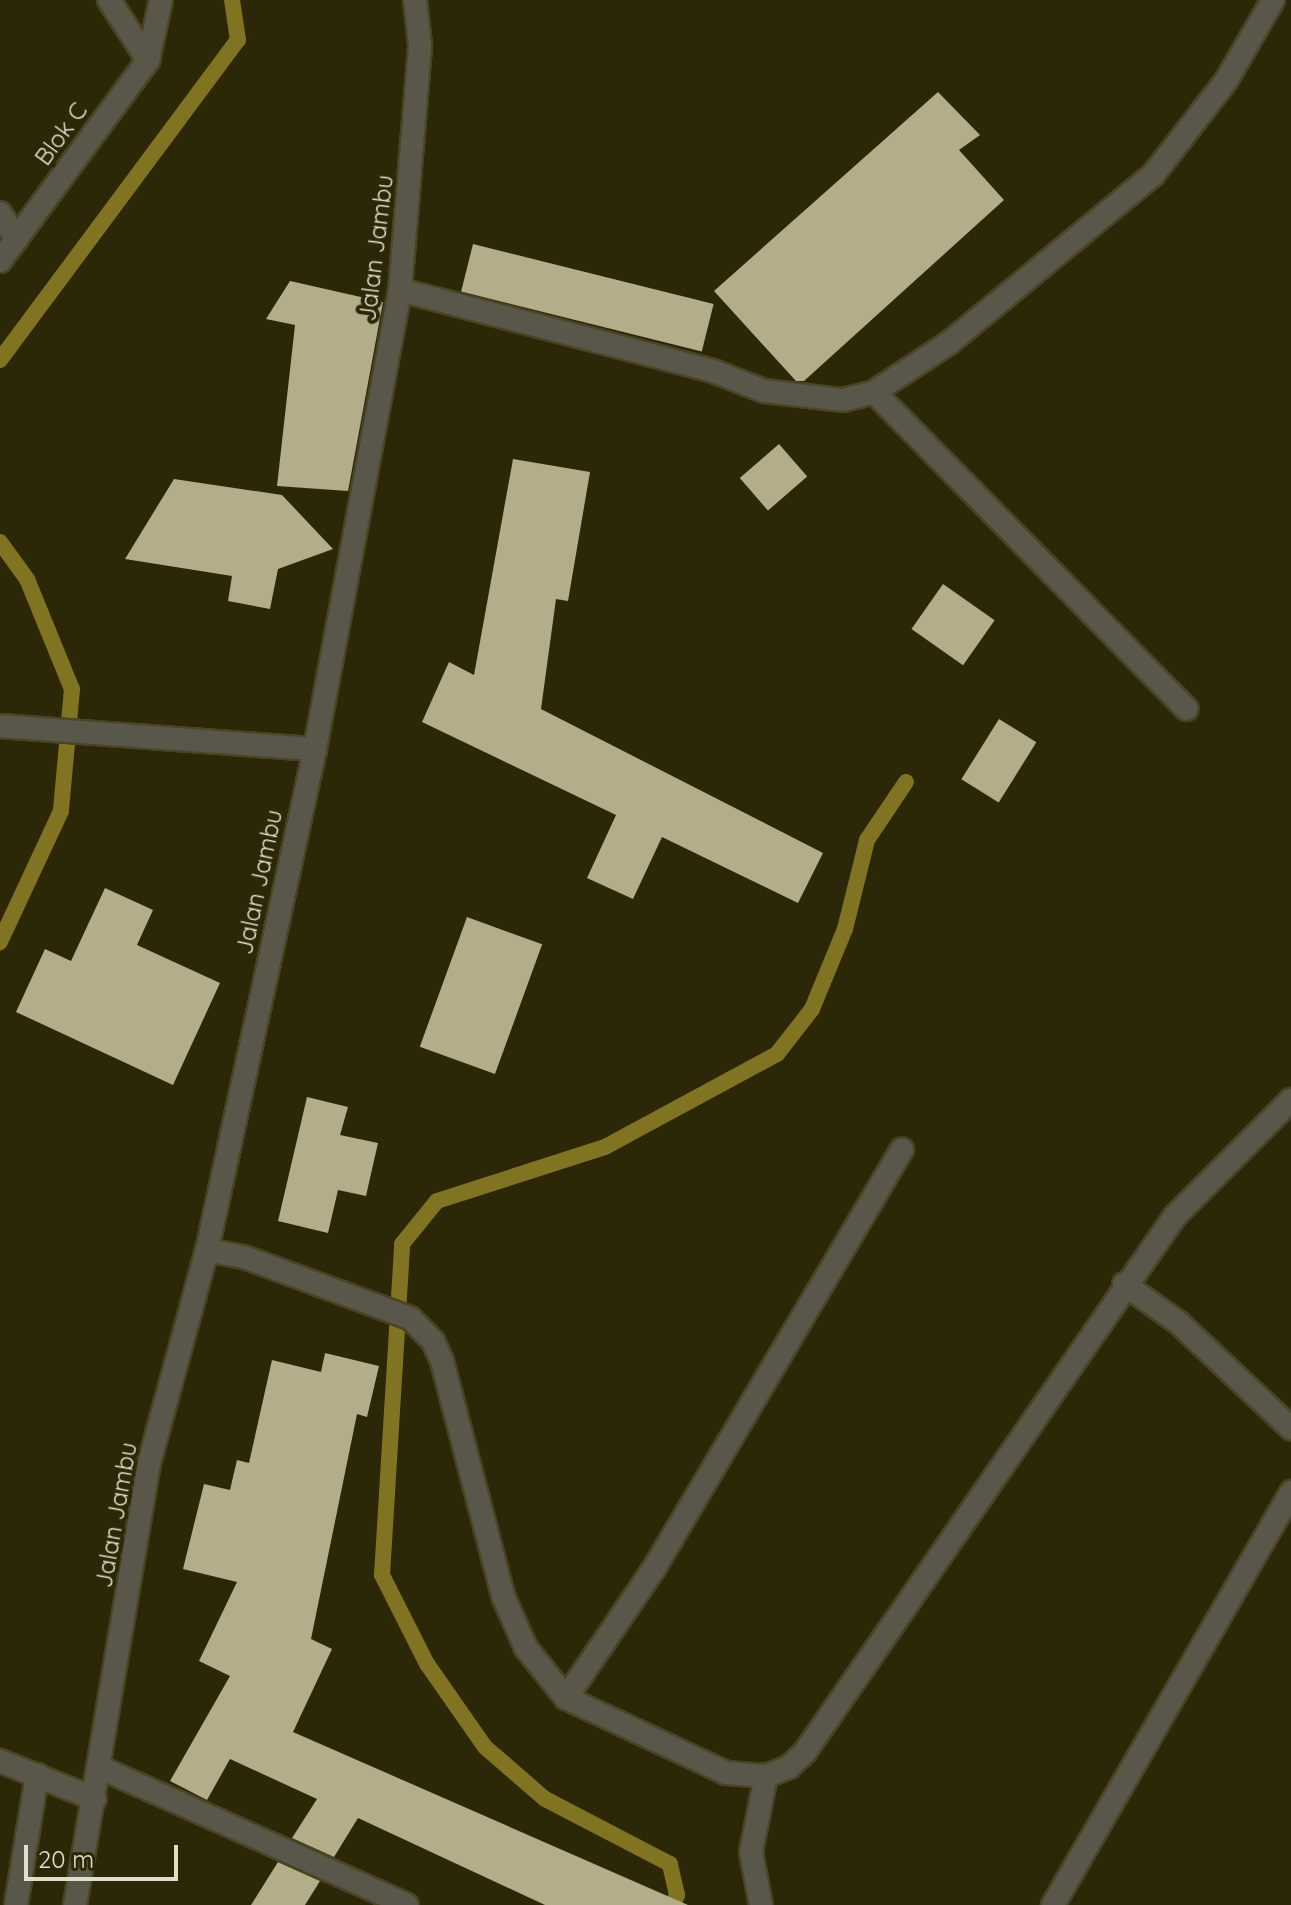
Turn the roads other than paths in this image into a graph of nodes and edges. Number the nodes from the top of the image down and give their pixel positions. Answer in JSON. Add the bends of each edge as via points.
{"nodes":[{"id":1,"x":109,"y":0,"type":"edge"},
{"id":2,"x":161,"y":0,"type":"edge"},
{"id":3,"x":415,"y":0,"type":"edge"},
{"id":4,"x":1273,"y":0,"type":"edge"},
{"id":5,"x":148,"y":60,"type":"junction"},
{"id":6,"x":0,"y":213,"type":"edge"},
{"id":7,"x":16,"y":239,"type":"junction"},
{"id":8,"x":0,"y":261,"type":"edge"},
{"id":9,"x":400,"y":290,"type":"junction"},
{"id":10,"x":874,"y":392,"type":"junction"},
{"id":11,"x":1187,"y":709,"type":"dead end"},
{"id":12,"x":0,"y":726,"type":"edge"},
{"id":13,"x":315,"y":749,"type":"junction"},
{"id":14,"x":1291,"y":1100,"type":"edge"},
{"id":15,"x":902,"y":1150,"type":"dead end"},
{"id":16,"x":207,"y":1250,"type":"junction"},
{"id":17,"x":1124,"y":1284,"type":"junction"},
{"id":18,"x":1291,"y":1428,"type":"edge"},
{"id":19,"x":1291,"y":1492,"type":"edge"},
{"id":20,"x":566,"y":1698,"type":"junction"},
{"id":21,"x":0,"y":1761,"type":"edge"},
{"id":22,"x":101,"y":1768,"type":"junction"},
{"id":23,"x":37,"y":1775,"type":"junction"},
{"id":24,"x":766,"y":1776,"type":"junction"},
{"id":25,"x":95,"y":1799,"type":"junction"},
{"id":26,"x":16,"y":1905,"type":"edge"},
{"id":27,"x":75,"y":1905,"type":"edge"},
{"id":28,"x":407,"y":1905,"type":"edge"},
{"id":29,"x":761,"y":1905,"type":"edge"},
{"id":30,"x":1053,"y":1905,"type":"edge"}],
"edges":[{"from":1,"to":5,"type":"street"},
{"from":2,"to":5,"type":"street","name":"Blok C"},
{"from":3,"to":9,"type":"street","name":"Jalan Jambu","via":[[420,45]]},
{"from":4,"to":10,"type":"street","via":[[1226,81],[1153,175],[949,343]]},
{"from":5,"to":7,"type":"street","name":"Blok C"},
{"from":6,"to":7,"type":"street"},
{"from":7,"to":8,"type":"street","name":"Blok C"},
{"from":9,"to":10,"type":"street","via":[[713,371],[764,391],[843,400]]},
{"from":9,"to":13,"type":"street","name":"Jalan Jambu"},
{"from":10,"to":11,"type":"street"},
{"from":12,"to":13,"type":"street"},
{"from":13,"to":16,"type":"street","name":"Jalan Jambu"},
{"from":14,"to":17,"type":"street","via":[[1175,1216]]},
{"from":15,"to":20,"type":"street","via":[[655,1567]]},
{"from":16,"to":20,"type":"street","via":[[244,1257],[410,1318],[433,1341],[503,1596],[526,1648]]},
{"from":16,"to":22,"type":"street","name":"Jalan Jambu","via":[[148,1467]]},
{"from":17,"to":18,"type":"street","via":[[1179,1323]]},
{"from":17,"to":24,"type":"street","via":[[805,1752],[789,1767]]},
{"from":19,"to":30,"type":"street"},
{"from":20,"to":24,"type":"street","via":[[726,1773]]},
{"from":21,"to":23,"type":"street"},
{"from":22,"to":25,"type":"street","name":"Jalan Jambu"},
{"from":22,"to":28,"type":"street"},
{"from":23,"to":25,"type":"street"},
{"from":23,"to":26,"type":"street"},
{"from":24,"to":29,"type":"street","via":[[751,1852]]},
{"from":25,"to":27,"type":"street","name":"Jalan Jambu"}]}
